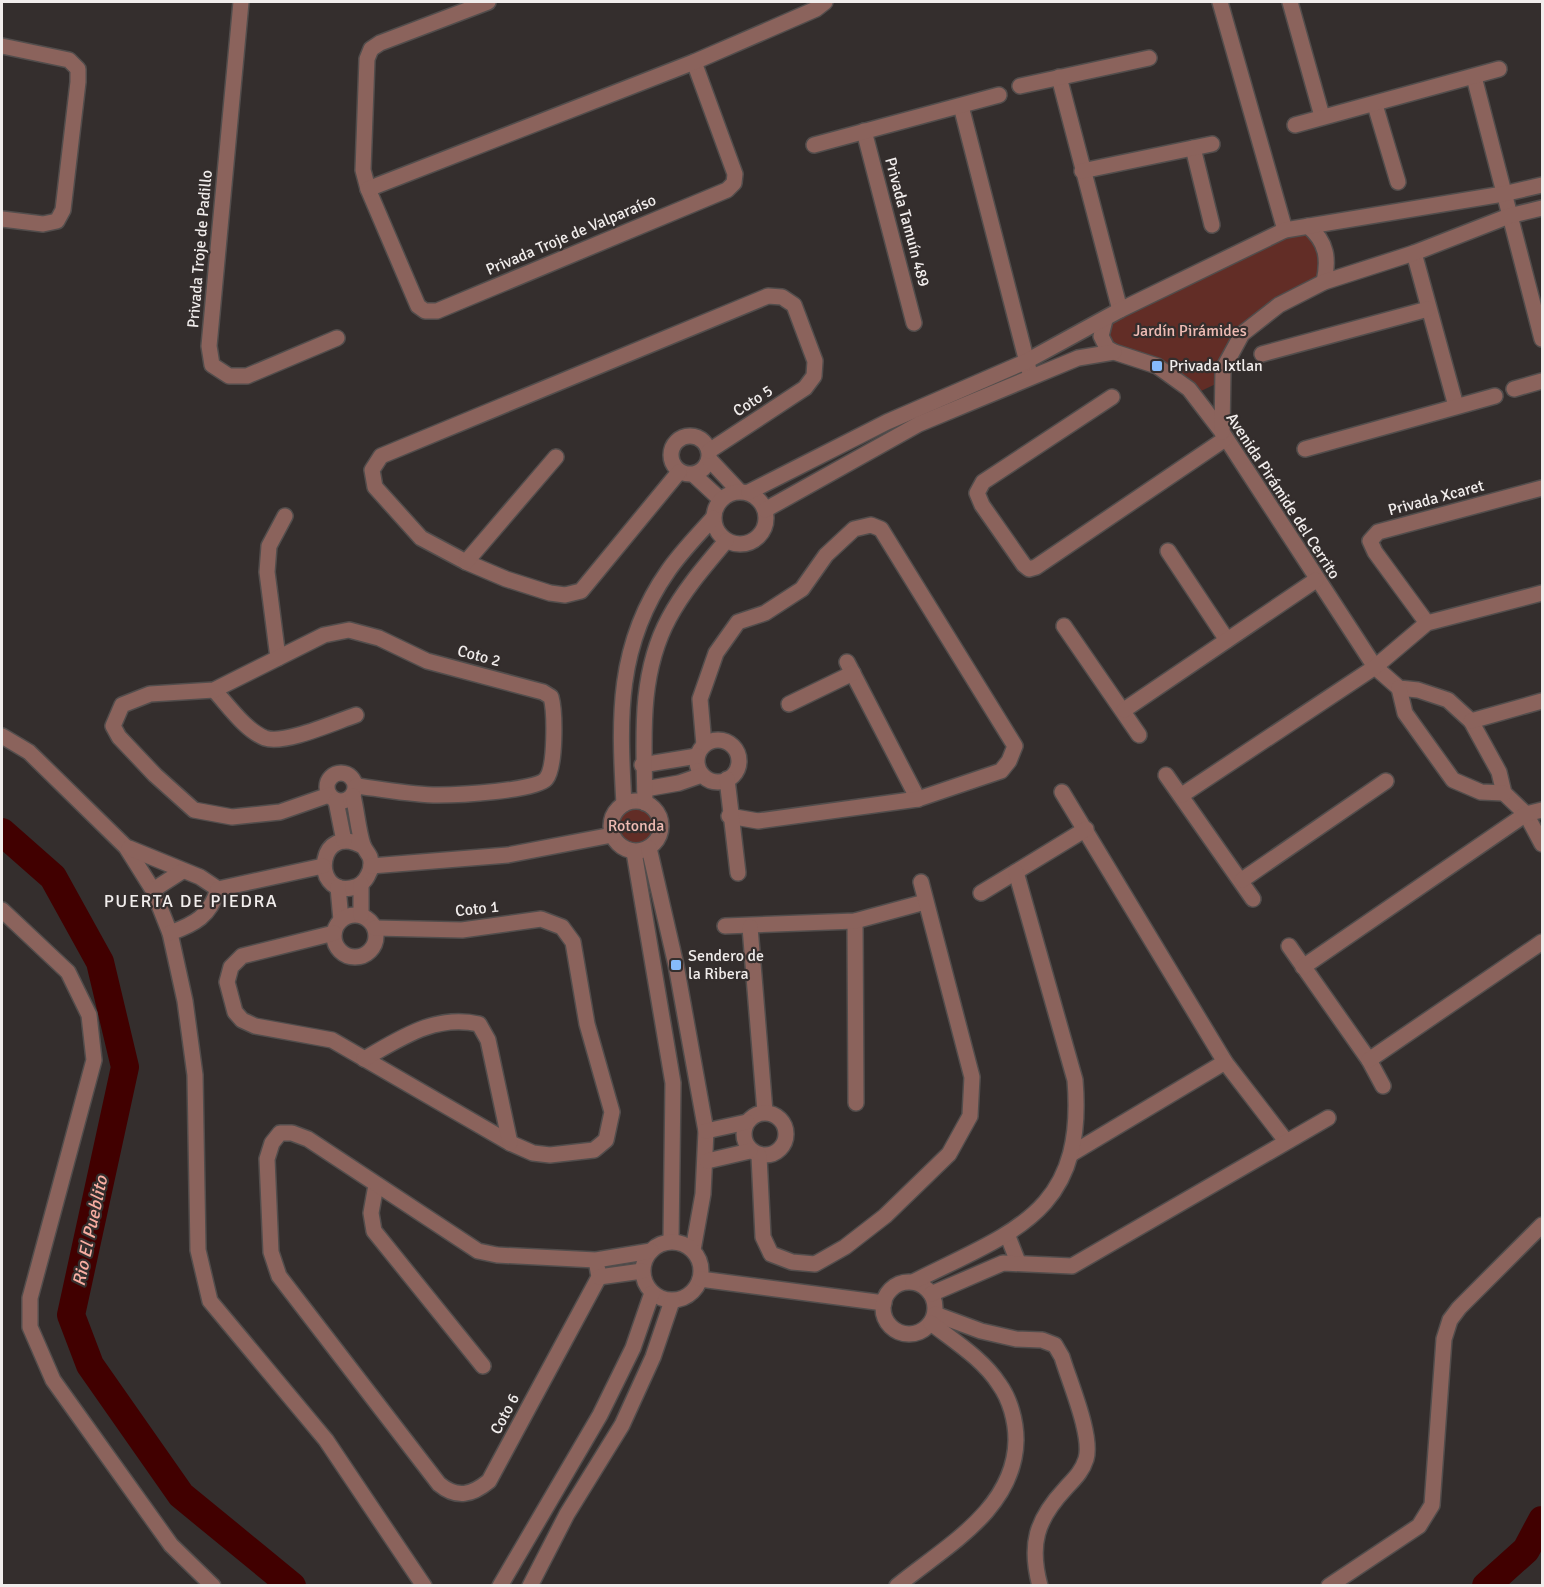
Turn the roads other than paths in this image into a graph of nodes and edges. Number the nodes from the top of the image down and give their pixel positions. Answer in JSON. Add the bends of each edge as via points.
{"nodes":[{"id":1,"x":242,"y":2,"type":"edge"},
{"id":2,"x":488,"y":2,"type":"edge"},
{"id":3,"x":825,"y":2,"type":"edge"},
{"id":4,"x":1220,"y":2,"type":"edge"},
{"id":5,"x":1290,"y":2,"type":"edge"},
{"id":6,"x":2,"y":46,"type":"edge"},
{"id":7,"x":1149,"y":58,"type":"dead end"},
{"id":8,"x":694,"y":62,"type":"junction"},
{"id":9,"x":1499,"y":69,"type":"dead end"},
{"id":10,"x":1474,"y":76,"type":"junction"},
{"id":11,"x":1059,"y":77,"type":"junction"},
{"id":12,"x":1020,"y":86,"type":"dead end"},
{"id":13,"x":999,"y":94,"type":"dead end"},
{"id":14,"x":1375,"y":105,"type":"junction"},
{"id":15,"x":961,"y":106,"type":"junction"},
{"id":16,"x":1322,"y":117,"type":"junction"},
{"id":17,"x":1295,"y":125,"type":"dead end"},
{"id":18,"x":864,"y":131,"type":"junction"},
{"id":19,"x":1212,"y":144,"type":"dead end"},
{"id":20,"x":814,"y":145,"type":"dead end"},
{"id":21,"x":1193,"y":148,"type":"junction"},
{"id":22,"x":1082,"y":171,"type":"junction"},
{"id":23,"x":1398,"y":182,"type":"dead end"},
{"id":24,"x":1542,"y":185,"type":"edge"},
{"id":25,"x":368,"y":189,"type":"junction"},
{"id":26,"x":1503,"y":194,"type":"junction"},
{"id":27,"x":1542,"y":208,"type":"edge"},
{"id":28,"x":1509,"y":216,"type":"junction"},
{"id":29,"x":2,"y":219,"type":"edge"},
{"id":30,"x":1212,"y":225,"type":"dead end"},
{"id":31,"x":1308,"y":226,"type":"junction"},
{"id":32,"x":1284,"y":230,"type":"junction"},
{"id":33,"x":1414,"y":253,"type":"junction"},
{"id":34,"x":1324,"y":282,"type":"junction"},
{"id":35,"x":1428,"y":309,"type":"junction"},
{"id":36,"x":1120,"y":310,"type":"junction"},
{"id":37,"x":1105,"y":320,"type":"junction"},
{"id":38,"x":914,"y":322,"type":"dead end"},
{"id":39,"x":337,"y":338,"type":"dead end"},
{"id":40,"x":1542,"y":339,"type":"edge"},
{"id":41,"x":1114,"y":352,"type":"junction"},
{"id":42,"x":1263,"y":354,"type":"dead end"},
{"id":43,"x":1025,"y":362,"type":"junction"},
{"id":44,"x":1031,"y":377,"type":"junction"},
{"id":45,"x":1542,"y":381,"type":"edge"},
{"id":46,"x":1220,"y":382,"type":"junction"},
{"id":47,"x":1189,"y":389,"type":"junction"},
{"id":48,"x":1514,"y":389,"type":"dead end"},
{"id":49,"x":1494,"y":396,"type":"dead end"},
{"id":50,"x":1112,"y":397,"type":"dead end"},
{"id":51,"x":1456,"y":406,"type":"junction"},
{"id":52,"x":1224,"y":435,"type":"junction"},
{"id":53,"x":1305,"y":449,"type":"dead end"},
{"id":54,"x":709,"y":455,"type":"junction"},
{"id":55,"x":556,"y":457,"type":"dead end"},
{"id":56,"x":686,"y":473,"type":"junction"},
{"id":57,"x":1542,"y":488,"type":"edge"},
{"id":58,"x":744,"y":491,"type":"junction"},
{"id":59,"x":720,"y":499,"type":"junction"},
{"id":60,"x":765,"y":510,"type":"junction"},
{"id":61,"x":285,"y":516,"type":"dead end"},
{"id":62,"x":713,"y":518,"type":"junction"},
{"id":63,"x":726,"y":541,"type":"junction"},
{"id":64,"x":1168,"y":551,"type":"dead end"},
{"id":65,"x":466,"y":562,"type":"junction"},
{"id":66,"x":1316,"y":580,"type":"junction"},
{"id":67,"x":1542,"y":593,"type":"edge"},
{"id":68,"x":1426,"y":623,"type":"junction"},
{"id":69,"x":1064,"y":626,"type":"dead end"},
{"id":70,"x":1227,"y":640,"type":"junction"},
{"id":71,"x":278,"y":658,"type":"junction"},
{"id":72,"x":1374,"y":668,"type":"junction"},
{"id":73,"x":1399,"y":688,"type":"junction"},
{"id":74,"x":214,"y":690,"type":"junction"},
{"id":75,"x":1542,"y":701,"type":"edge"},
{"id":76,"x":789,"y":704,"type":"dead end"},
{"id":77,"x":1124,"y":710,"type":"junction"},
{"id":78,"x":356,"y":715,"type":"dead end"},
{"id":79,"x":1471,"y":721,"type":"junction"},
{"id":80,"x":1139,"y":735,"type":"dead end"},
{"id":81,"x":2,"y":736,"type":"edge"},
{"id":82,"x":701,"y":751,"type":"junction"},
{"id":83,"x":642,"y":765,"type":"junction"},
{"id":84,"x":702,"y":775,"type":"junction"},
{"id":85,"x":1167,"y":775,"type":"dead end"},
{"id":86,"x":727,"y":780,"type":"junction"},
{"id":87,"x":1386,"y":781,"type":"dead end"},
{"id":88,"x":355,"y":791,"type":"junction"},
{"id":89,"x":1062,"y":792,"type":"dead end"},
{"id":90,"x":1504,"y":793,"type":"junction"},
{"id":91,"x":1182,"y":795,"type":"junction"},
{"id":92,"x":645,"y":796,"type":"junction"},
{"id":93,"x":332,"y":798,"type":"junction"},
{"id":94,"x":918,"y":799,"type":"junction"},
{"id":95,"x":624,"y":804,"type":"junction"},
{"id":96,"x":1542,"y":810,"type":"edge"},
{"id":97,"x":1526,"y":814,"type":"junction"},
{"id":98,"x":729,"y":816,"type":"junction"},
{"id":99,"x":1086,"y":829,"type":"junction"},
{"id":100,"x":612,"y":835,"type":"junction"},
{"id":101,"x":344,"y":841,"type":"junction"},
{"id":102,"x":1542,"y":844,"type":"edge"},
{"id":103,"x":126,"y":847,"type":"junction"},
{"id":104,"x":364,"y":847,"type":"junction"},
{"id":105,"x":649,"y":848,"type":"junction"},
{"id":106,"x":634,"y":852,"type":"junction"},
{"id":107,"x":324,"y":866,"type":"junction"},
{"id":108,"x":371,"y":866,"type":"junction"},
{"id":109,"x":181,"y":872,"type":"junction"},
{"id":110,"x":1016,"y":872,"type":"junction"},
{"id":111,"x":738,"y":873,"type":"dead end"},
{"id":112,"x":1242,"y":880,"type":"junction"},
{"id":113,"x":921,"y":882,"type":"dead end"},
{"id":114,"x":361,"y":884,"type":"junction"},
{"id":115,"x":338,"y":887,"type":"junction"},
{"id":116,"x":218,"y":889,"type":"junction"},
{"id":117,"x":153,"y":890,"type":"junction"},
{"id":118,"x":981,"y":893,"type":"dead end"},
{"id":119,"x":1253,"y":899,"type":"dead end"},
{"id":120,"x":925,"y":902,"type":"junction"},
{"id":121,"x":2,"y":910,"type":"edge"},
{"id":122,"x":361,"y":915,"type":"junction"},
{"id":123,"x":855,"y":921,"type":"junction"},
{"id":124,"x":337,"y":926,"type":"junction"},
{"id":125,"x":726,"y":926,"type":"dead end"},
{"id":126,"x":750,"y":927,"type":"junction"},
{"id":127,"x":375,"y":928,"type":"junction"},
{"id":128,"x":170,"y":933,"type":"junction"},
{"id":129,"x":1542,"y":942,"type":"edge"},
{"id":130,"x":1289,"y":946,"type":"dead end"},
{"id":131,"x":1303,"y":967,"type":"junction"},
{"id":132,"x":364,"y":1059,"type":"junction"},
{"id":133,"x":1369,"y":1060,"type":"junction"},
{"id":134,"x":1225,"y":1062,"type":"junction"},
{"id":135,"x":1383,"y":1086,"type":"dead end"},
{"id":136,"x":856,"y":1103,"type":"dead end"},
{"id":137,"x":765,"y":1112,"type":"junction"},
{"id":138,"x":1328,"y":1118,"type":"dead end"},
{"id":139,"x":747,"y":1122,"type":"junction"},
{"id":140,"x":706,"y":1131,"type":"junction"},
{"id":141,"x":1286,"y":1142,"type":"junction"},
{"id":142,"x":510,"y":1143,"type":"junction"},
{"id":143,"x":754,"y":1153,"type":"junction"},
{"id":144,"x":1071,"y":1154,"type":"junction"},
{"id":145,"x":707,"y":1161,"type":"junction"},
{"id":146,"x":376,"y":1185,"type":"junction"},
{"id":147,"x":1542,"y":1225,"type":"edge"},
{"id":148,"x":1007,"y":1234,"type":"junction"},
{"id":149,"x":671,"y":1241,"type":"junction"},
{"id":150,"x":693,"y":1250,"type":"junction"},
{"id":151,"x":651,"y":1251,"type":"junction"},
{"id":152,"x":596,"y":1260,"type":"junction"},
{"id":153,"x":1018,"y":1262,"type":"junction"},
{"id":154,"x":642,"y":1271,"type":"junction"},
{"id":155,"x":599,"y":1276,"type":"junction"},
{"id":156,"x":700,"y":1279,"type":"junction"},
{"id":157,"x":912,"y":1282,"type":"junction"},
{"id":158,"x":652,"y":1293,"type":"junction"},
{"id":159,"x":932,"y":1294,"type":"junction"},
{"id":160,"x":672,"y":1301,"type":"junction"},
{"id":161,"x":884,"y":1303,"type":"junction"},
{"id":162,"x":933,"y":1318,"type":"junction"},
{"id":163,"x":483,"y":1366,"type":"dead end"},
{"id":164,"x":213,"y":1586,"type":"edge"},
{"id":165,"x":424,"y":1586,"type":"edge"},
{"id":166,"x":500,"y":1586,"type":"edge"},
{"id":167,"x":531,"y":1586,"type":"edge"},
{"id":168,"x":897,"y":1586,"type":"edge"},
{"id":169,"x":1040,"y":1586,"type":"edge"},
{"id":170,"x":1329,"y":1586,"type":"edge"}],
"edges":[{"from":1,"to":39,"type":"street","name":"Privada Troje de Padillo","via":[[209,346],[212,365],[229,376],[247,376]]},
{"from":2,"to":25,"type":"street","name":"Privada Troje de Valparaíso","via":[[371,49],[363,121],[363,170]]},
{"from":3,"to":8,"type":"street"},
{"from":4,"to":32,"type":"street"},
{"from":5,"to":16,"type":"street"},
{"from":6,"to":29,"type":"street","via":[[69,60],[78,69],[78,82],[63,210],[57,220],[43,224]]},
{"from":7,"to":11,"type":"street"},
{"from":8,"to":25,"type":"street"},
{"from":8,"to":25,"type":"street","name":"Privada Troje de Valparaíso","via":[[735,174],[734,183],[727,190],[437,311],[425,312],[418,306]]},
{"from":9,"to":10,"type":"street"},
{"from":10,"to":14,"type":"street"},
{"from":10,"to":26,"type":"street"},
{"from":11,"to":12,"type":"street"},
{"from":11,"to":22,"type":"street"},
{"from":13,"to":15,"type":"street"},
{"from":14,"to":16,"type":"street"},
{"from":14,"to":23,"type":"street"},
{"from":15,"to":18,"type":"street"},
{"from":15,"to":43,"type":"street"},
{"from":16,"to":17,"type":"street"},
{"from":18,"to":20,"type":"street"},
{"from":18,"to":38,"type":"street","name":"Privada Tamuín 489"},
{"from":19,"to":21,"type":"street"},
{"from":21,"to":22,"type":"street"},
{"from":21,"to":30,"type":"street"},
{"from":22,"to":36,"type":"street"},
{"from":24,"to":26,"type":"street"},
{"from":26,"to":28,"type":"street"},
{"from":26,"to":31,"type":"street"},
{"from":27,"to":28,"type":"street"},
{"from":28,"to":33,"type":"street"},
{"from":28,"to":40,"type":"street"},
{"from":31,"to":32,"type":"street"},
{"from":31,"to":34,"type":"street","via":[[1320,236],[1327,255]]},
{"from":32,"to":36,"type":"street"},
{"from":33,"to":34,"type":"street"},
{"from":33,"to":35,"type":"street"},
{"from":34,"to":46,"type":"street","via":[[1279,305],[1242,334]]},
{"from":35,"to":42,"type":"street"},
{"from":35,"to":51,"type":"street"},
{"from":36,"to":37,"type":"street"},
{"from":37,"to":41,"type":"street","via":[[1101,336]]},
{"from":37,"to":43,"type":"street"},
{"from":41,"to":44,"type":"street","via":[[1078,358]]},
{"from":41,"to":47,"type":"street","name":"Avenida Pirámide del Cerrito","via":[[1156,366]]},
{"from":43,"to":44,"type":"street"},
{"from":43,"to":58,"type":"street","via":[[887,422]]},
{"from":44,"to":60,"type":"street","via":[[893,437]]},
{"from":45,"to":48,"type":"street"},
{"from":46,"to":47,"type":"street","via":[[1201,391]]},
{"from":46,"to":52,"type":"street"},
{"from":47,"to":52,"type":"street","name":"Avenida Pirámide del Cerrito"},
{"from":49,"to":51,"type":"street"},
{"from":50,"to":52,"type":"street","via":[[983,482],[977,493],[1029,569]]},
{"from":51,"to":53,"type":"street"},
{"from":52,"to":66,"type":"street","name":"Avenida Pirámide del Cerrito"},
{"from":54,"to":56,"type":"street","via":[[701,472]]},
{"from":54,"to":56,"type":"street","via":[[702,440],[682,437],[670,454],[674,467]]},
{"from":54,"to":58,"type":"street"},
{"from":54,"to":65,"type":"street","name":"Coto 5","via":[[805,388],[814,376],[815,362],[794,305],[782,297],[768,296],[381,456],[372,470],[375,487],[422,538]]},
{"from":55,"to":65,"type":"street"},
{"from":56,"to":59,"type":"street"},
{"from":56,"to":65,"type":"street","via":[[581,591],[550,593]]},
{"from":57,"to":68,"type":"street","name":"Privada Xcaret","via":[[1378,532],[1370,541]]},
{"from":58,"to":59,"type":"street"},
{"from":58,"to":60,"type":"street","via":[[762,503]]},
{"from":59,"to":62,"type":"street"},
{"from":60,"to":63,"type":"street","via":[[764,528],[759,536],[743,544]]},
{"from":61,"to":71,"type":"street","via":[[269,546],[267,572]]},
{"from":62,"to":63,"type":"street","via":[[716,531]]},
{"from":62,"to":95,"type":"street","via":[[668,570],[645,609],[630,648],[621,696]]},
{"from":63,"to":83,"type":"street","via":[[689,586],[668,620],[655,652],[645,696]]},
{"from":64,"to":70,"type":"street"},
{"from":66,"to":70,"type":"street"},
{"from":66,"to":72,"type":"street","name":"Avenida Pirámide del Cerrito"},
{"from":67,"to":68,"type":"street"},
{"from":68,"to":72,"type":"street"},
{"from":69,"to":77,"type":"street"},
{"from":70,"to":77,"type":"street"},
{"from":71,"to":74,"type":"street"},
{"from":71,"to":88,"type":"street","name":"Coto 2","via":[[324,635],[349,630],[379,638],[427,661],[551,697],[551,767],[546,779],[531,786],[438,795]]},
{"from":72,"to":73,"type":"street","name":"Avenida Pirámide del Cerrito"},
{"from":72,"to":91,"type":"street"},
{"from":73,"to":79,"type":"street","name":"Avenida Pirámide del Cerrito","via":[[1448,700]]},
{"from":73,"to":90,"type":"street","via":[[1405,714],[1453,780],[1481,792]]},
{"from":74,"to":78,"type":"street","via":[[266,738],[285,738]]},
{"from":74,"to":93,"type":"street","via":[[150,694],[122,705],[113,726],[155,775],[194,810],[232,818],[280,812]]},
{"from":75,"to":79,"type":"street"},
{"from":76,"to":94,"type":"street","via":[[850,668]]},
{"from":77,"to":80,"type":"street"},
{"from":79,"to":90,"type":"street","name":"Avenida Pirámide del Cerrito","via":[[1499,772]]},
{"from":81,"to":103,"type":"street","via":[[29,752]]},
{"from":82,"to":83,"type":"street"},
{"from":82,"to":84,"type":"street","via":[[698,766]]},
{"from":82,"to":86,"type":"street","via":[[710,742],[724,741],[735,749],[738,762]]},
{"from":82,"to":94,"type":"street","via":[[700,699],[716,652],[738,622],[765,613],[802,590],[826,555],[854,529],[871,525],[881,530],[1015,746],[1001,771]]},
{"from":83,"to":92,"type":"street"},
{"from":84,"to":86,"type":"street","via":[[714,782]]},
{"from":84,"to":92,"type":"street"},
{"from":85,"to":91,"type":"street"},
{"from":86,"to":98,"type":"street"},
{"from":87,"to":112,"type":"street"},
{"from":88,"to":93,"type":"street","via":[[344,802]]},
{"from":88,"to":93,"type":"street","via":[[348,774],[334,774],[327,786]]},
{"from":88,"to":104,"type":"street"},
{"from":89,"to":99,"type":"street"},
{"from":90,"to":97,"type":"street","name":"Avenida Pirámide del Cerrito"},
{"from":91,"to":112,"type":"street"},
{"from":92,"to":95,"type":"street"},
{"from":92,"to":105,"type":"street","via":[[657,813],[661,828]]},
{"from":93,"to":101,"type":"street"},
{"from":94,"to":98,"type":"street","via":[[758,821]]},
{"from":95,"to":100,"type":"street","via":[[614,814]]},
{"from":96,"to":97,"type":"street"},
{"from":97,"to":102,"type":"street","name":"Avenida Pirámide del Cerrito"},
{"from":97,"to":131,"type":"street"},
{"from":98,"to":111,"type":"street"},
{"from":99,"to":110,"type":"street"},
{"from":99,"to":134,"type":"street"},
{"from":100,"to":106,"type":"street","via":[[620,846]]},
{"from":100,"to":108,"type":"street","via":[[508,855]]},
{"from":101,"to":104,"type":"street"},
{"from":101,"to":107,"type":"street","via":[[330,848]]},
{"from":103,"to":109,"type":"street"},
{"from":103,"to":117,"type":"street"},
{"from":104,"to":108,"type":"street"},
{"from":105,"to":106,"type":"street"},
{"from":105,"to":140,"type":"street","via":[[676,965]]},
{"from":106,"to":149,"type":"street","via":[[673,1083]]},
{"from":107,"to":115,"type":"street","via":[[327,878]]},
{"from":107,"to":116,"type":"street"},
{"from":108,"to":114,"type":"street"},
{"from":109,"to":116,"type":"street","via":[[200,877]]},
{"from":109,"to":117,"type":"street"},
{"from":110,"to":118,"type":"street"},
{"from":110,"to":144,"type":"street","via":[[1075,1080],[1077,1110]]},
{"from":112,"to":119,"type":"street"},
{"from":113,"to":120,"type":"street"},
{"from":114,"to":115,"type":"street","via":[[346,889]]},
{"from":114,"to":122,"type":"street"},
{"from":115,"to":124,"type":"street"},
{"from":116,"to":128,"type":"street","via":[[206,914],[193,925]]},
{"from":117,"to":128,"type":"street"},
{"from":120,"to":123,"type":"street"},
{"from":120,"to":143,"type":"street","via":[[972,1077],[970,1116],[949,1154],[885,1216],[815,1264],[792,1262],[771,1254],[763,1238]]},
{"from":121,"to":164,"type":"street","via":[[68,972],[90,1015],[94,1060],[30,1298],[30,1327],[53,1380],[171,1545]]},
{"from":122,"to":124,"type":"street","via":[[347,916]]},
{"from":122,"to":127,"type":"street"},
{"from":123,"to":126,"type":"street"},
{"from":123,"to":136,"type":"street"},
{"from":124,"to":127,"type":"street","via":[[337,947],[355,957],[373,948]]},
{"from":124,"to":132,"type":"street","via":[[242,956],[231,967],[227,982],[235,1012],[242,1020],[255,1026],[332,1040]]},
{"from":125,"to":126,"type":"street"},
{"from":126,"to":137,"type":"street"},
{"from":127,"to":142,"type":"street","name":"Coto 1","via":[[462,930],[541,919],[562,927],[573,942],[587,1024],[612,1112],[606,1140],[594,1150],[550,1155],[532,1153]]},
{"from":128,"to":165,"type":"street","via":[[195,1075],[198,1250],[210,1301],[326,1440]]},
{"from":129,"to":133,"type":"street"},
{"from":130,"to":131,"type":"street"},
{"from":131,"to":133,"type":"street"},
{"from":132,"to":142,"type":"street"},
{"from":132,"to":142,"type":"street","via":[[432,1023],[464,1020],[479,1024],[488,1040]]},
{"from":133,"to":135,"type":"street"},
{"from":134,"to":141,"type":"street"},
{"from":134,"to":144,"type":"street"},
{"from":137,"to":139,"type":"street"},
{"from":137,"to":143,"type":"street","via":[[783,1122],[785,1143],[770,1156]]},
{"from":138,"to":141,"type":"street"},
{"from":139,"to":140,"type":"street"},
{"from":139,"to":143,"type":"street","via":[[745,1136]]},
{"from":140,"to":145,"type":"street"},
{"from":141,"to":153,"type":"street","via":[[1072,1266]]},
{"from":143,"to":145,"type":"street"},
{"from":144,"to":148,"type":"street","via":[[1055,1192],[1030,1219]]},
{"from":145,"to":150,"type":"street"},
{"from":146,"to":152,"type":"street","name":"Coto 6","via":[[478,1251]]},
{"from":146,"to":155,"type":"street","name":"Coto 6","via":[[308,1139],[280,1133],[267,1159],[271,1252],[279,1276],[448,1492],[476,1492],[489,1481]]},
{"from":146,"to":163,"type":"street","via":[[371,1213],[374,1231]]},
{"from":147,"to":170,"type":"street","via":[[1450,1320],[1444,1339],[1432,1505],[1427,1517]]},
{"from":148,"to":153,"type":"street"},
{"from":148,"to":157,"type":"street"},
{"from":149,"to":150,"type":"street"},
{"from":149,"to":151,"type":"street"},
{"from":150,"to":156,"type":"street","via":[[700,1263]]},
{"from":151,"to":152,"type":"street","name":"Coto 6"},
{"from":151,"to":154,"type":"street"},
{"from":152,"to":155,"type":"street"},
{"from":153,"to":159,"type":"street","via":[[1003,1263]]},
{"from":154,"to":155,"type":"street"},
{"from":154,"to":158,"type":"street"},
{"from":156,"to":160,"type":"street","via":[[684,1298]]},
{"from":156,"to":161,"type":"street"},
{"from":157,"to":159,"type":"street"},
{"from":157,"to":161,"type":"street","via":[[895,1286]]},
{"from":158,"to":160,"type":"street"},
{"from":158,"to":166,"type":"street","via":[[633,1348],[600,1415]]},
{"from":159,"to":162,"type":"street"},
{"from":160,"to":167,"type":"street","via":[[653,1358],[622,1425],[567,1514]]},
{"from":161,"to":162,"type":"street","via":[[887,1323],[895,1330],[914,1334]]},
{"from":162,"to":168,"type":"street","via":[[999,1383],[1016,1430],[1016,1452],[1011,1476],[999,1498],[982,1517]]},
{"from":162,"to":169,"type":"street","via":[[1016,1339],[1042,1340],[1055,1345],[1062,1356],[1087,1441],[1087,1458],[1079,1475],[1052,1505],[1034,1542]]}]}
